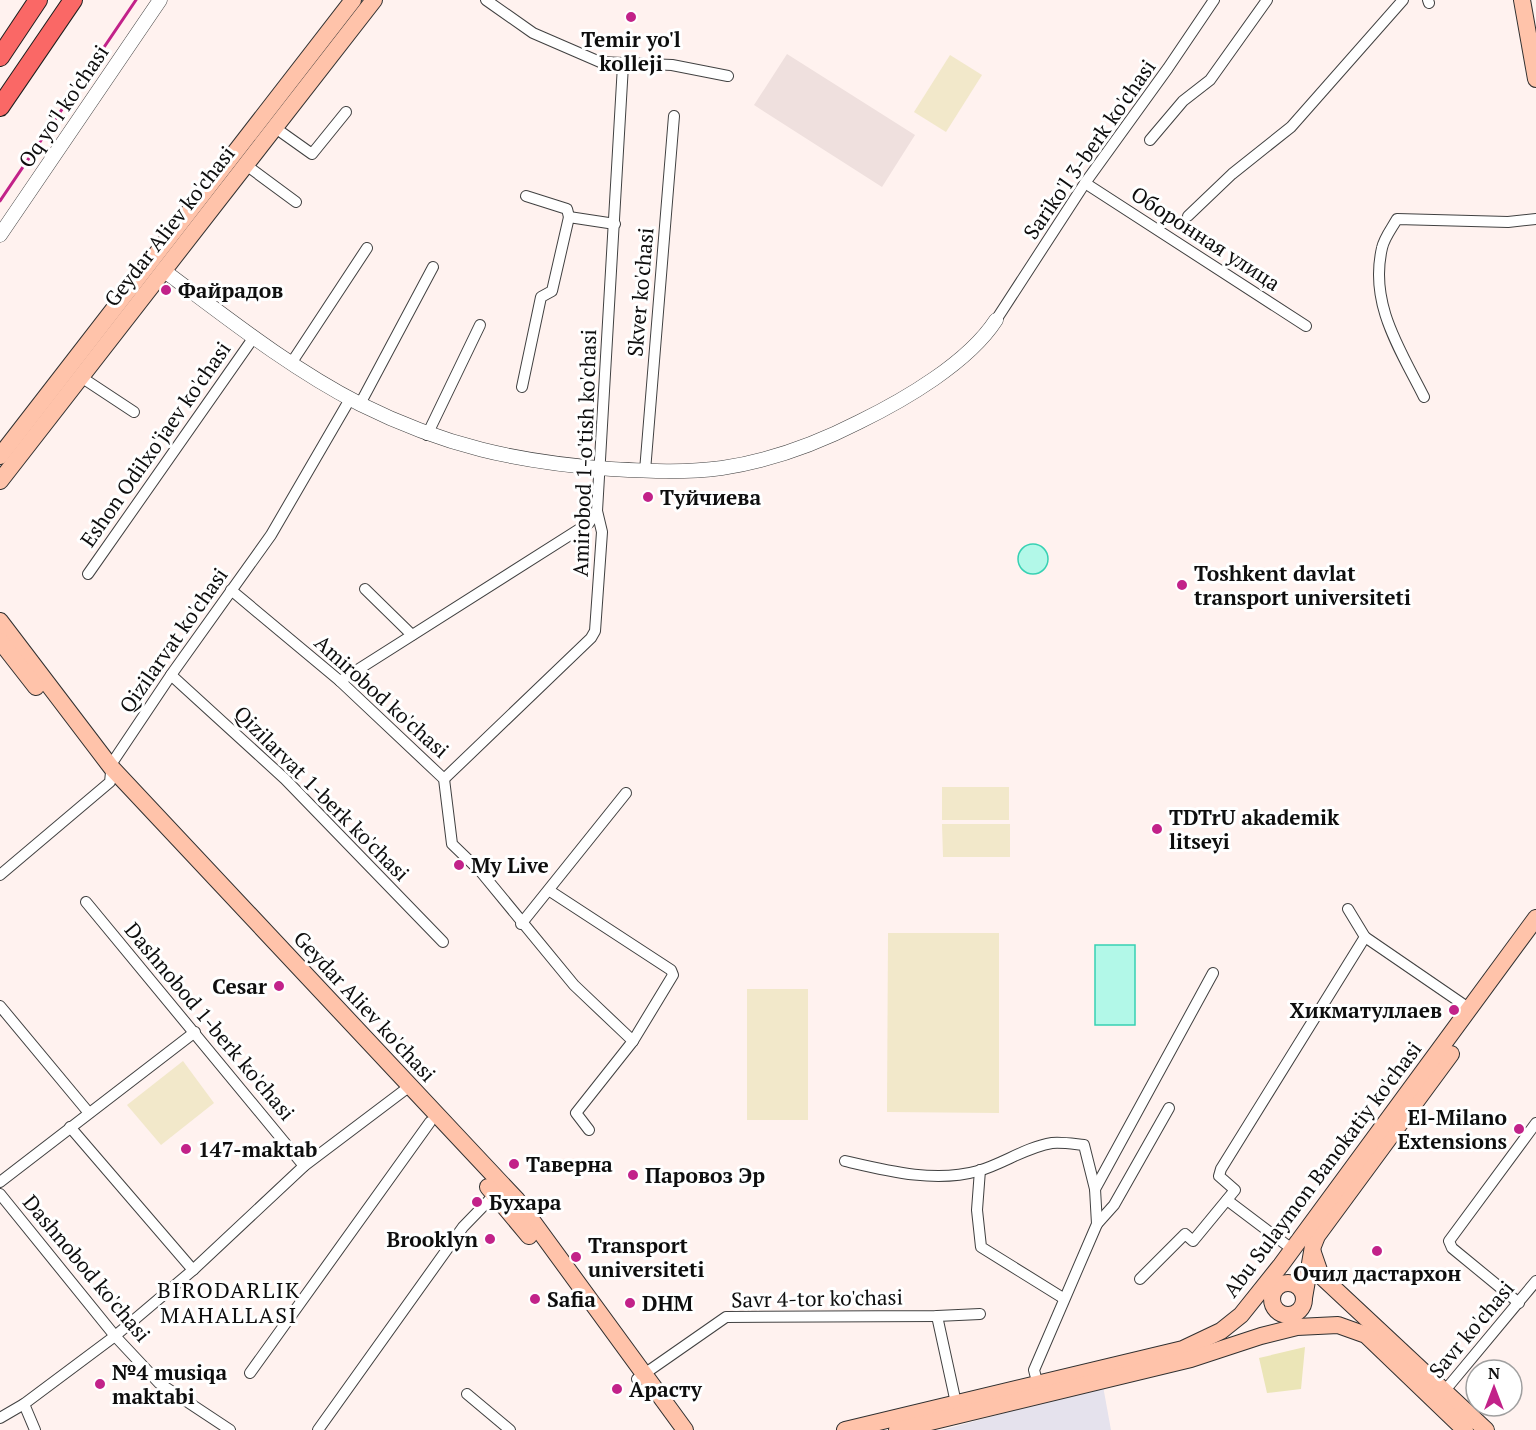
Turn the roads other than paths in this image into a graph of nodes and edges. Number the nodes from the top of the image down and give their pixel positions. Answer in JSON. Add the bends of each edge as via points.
{"nodes":[{"id":1,"x":38,"y":0,"type":"edge"},
{"id":2,"x":73,"y":0,"type":"edge"},
{"id":3,"x":160,"y":0,"type":"edge"},
{"id":4,"x":353,"y":0,"type":"edge"},
{"id":5,"x":374,"y":0,"type":"edge"},
{"id":6,"x":486,"y":0,"type":"edge"},
{"id":7,"x":1214,"y":0,"type":"edge"},
{"id":8,"x":1267,"y":0,"type":"edge"},
{"id":9,"x":1403,"y":0,"type":"edge"},
{"id":10,"x":1522,"y":0,"type":"edge"},
{"id":11,"x":0,"y":57,"type":"edge"},
{"id":12,"x":623,"y":65,"type":"junction"},
{"id":13,"x":728,"y":76,"type":"dead end"},
{"id":14,"x":1536,"y":79,"type":"edge"},
{"id":15,"x":0,"y":106,"type":"edge"},
{"id":16,"x":346,"y":112,"type":"dead end"},
{"id":17,"x":674,"y":116,"type":"dead end"},
{"id":18,"x":274,"y":127,"type":"junction"},
{"id":19,"x":1150,"y":140,"type":"dead end"},
{"id":20,"x":246,"y":165,"type":"junction"},
{"id":21,"x":1085,"y":183,"type":"junction"},
{"id":22,"x":526,"y":196,"type":"dead end"},
{"id":23,"x":296,"y":202,"type":"dead end"},
{"id":24,"x":1188,"y":216,"type":"dead end"},
{"id":25,"x":569,"y":217,"type":"junction"},
{"id":26,"x":1536,"y":219,"type":"edge"},
{"id":27,"x":615,"y":224,"type":"junction"},
{"id":28,"x":0,"y":236,"type":"edge"},
{"id":29,"x":367,"y":248,"type":"dead end"},
{"id":30,"x":157,"y":266,"type":"junction"},
{"id":31,"x":433,"y":267,"type":"dead end"},
{"id":32,"x":996,"y":320,"type":"joint"},
{"id":33,"x":480,"y":325,"type":"dead end"},
{"id":34,"x":1306,"y":326,"type":"dead end"},
{"id":35,"x":254,"y":337,"type":"junction"},
{"id":36,"x":292,"y":362,"type":"junction"},
{"id":37,"x":81,"y":376,"type":"junction"},
{"id":38,"x":522,"y":387,"type":"dead end"},
{"id":39,"x":1424,"y":397,"type":"dead end"},
{"id":40,"x":355,"y":401,"type":"junction"},
{"id":41,"x":134,"y":412,"type":"dead end"},
{"id":42,"x":26,"y":435,"type":"junction"},
{"id":43,"x":427,"y":435,"type":"junction"},
{"id":44,"x":0,"y":456,"type":"edge"},
{"id":45,"x":600,"y":468,"type":"junction"},
{"id":46,"x":645,"y":471,"type":"junction"},
{"id":47,"x":0,"y":480,"type":"edge"},
{"id":48,"x":597,"y":511,"type":"junction"},
{"id":49,"x":88,"y":574,"type":"dead end"},
{"id":50,"x":365,"y":589,"type":"dead end"},
{"id":51,"x":231,"y":590,"type":"junction"},
{"id":52,"x":0,"y":621,"type":"edge"},
{"id":53,"x":412,"y":635,"type":"junction"},
{"id":54,"x":0,"y":641,"type":"edge"},
{"id":55,"x":171,"y":675,"type":"junction"},
{"id":56,"x":340,"y":681,"type":"junction"},
{"id":57,"x":111,"y":775,"type":"junction"},
{"id":58,"x":444,"y":779,"type":"junction"},
{"id":59,"x":626,"y":793,"type":"dead end"},
{"id":60,"x":0,"y":875,"type":"edge"},
{"id":61,"x":550,"y":891,"type":"junction"},
{"id":62,"x":86,"y":902,"type":"dead end"},
{"id":63,"x":1348,"y":909,"type":"dead end"},
{"id":64,"x":1536,"y":918,"type":"edge"},
{"id":65,"x":521,"y":924,"type":"junction"},
{"id":66,"x":1365,"y":937,"type":"junction"},
{"id":67,"x":1536,"y":937,"type":"edge"},
{"id":68,"x":443,"y":942,"type":"dead end"},
{"id":69,"x":1213,"y":973,"type":"dead end"},
{"id":70,"x":0,"y":1006,"type":"edge"},
{"id":71,"x":1470,"y":1009,"type":"junction"},
{"id":72,"x":195,"y":1032,"type":"junction"},
{"id":73,"x":633,"y":1041,"type":"junction"},
{"id":74,"x":406,"y":1089,"type":"junction"},
{"id":75,"x":1169,"y":1108,"type":"dead end"},
{"id":76,"x":88,"y":1113,"type":"junction"},
{"id":77,"x":430,"y":1122,"type":"junction"},
{"id":78,"x":1536,"y":1123,"type":"edge"},
{"id":79,"x":70,"y":1127,"type":"junction"},
{"id":80,"x":589,"y":1130,"type":"dead end"},
{"id":81,"x":845,"y":1161,"type":"dead end"},
{"id":82,"x":304,"y":1166,"type":"junction"},
{"id":83,"x":980,"y":1170,"type":"junction"},
{"id":84,"x":0,"y":1182,"type":"edge"},
{"id":85,"x":1095,"y":1189,"type":"junction"},
{"id":86,"x":0,"y":1194,"type":"edge"},
{"id":87,"x":495,"y":1194,"type":"junction"},
{"id":88,"x":1227,"y":1200,"type":"junction"},
{"id":89,"x":512,"y":1204,"type":"junction"},
{"id":90,"x":1096,"y":1224,"type":"junction"},
{"id":91,"x":1313,"y":1246,"type":"junction"},
{"id":92,"x":1292,"y":1249,"type":"junction"},
{"id":93,"x":1281,"y":1265,"type":"junction"},
{"id":94,"x":193,"y":1270,"type":"junction"},
{"id":95,"x":1140,"y":1279,"type":"dead end"},
{"id":96,"x":1536,"y":1281,"type":"edge"},
{"id":97,"x":1276,"y":1288,"type":"junction"},
{"id":98,"x":1301,"y":1290,"type":"junction"},
{"id":99,"x":1063,"y":1298,"type":"junction"},
{"id":100,"x":1519,"y":1303,"type":"junction"},
{"id":101,"x":1249,"y":1304,"type":"junction"},
{"id":102,"x":980,"y":1314,"type":"dead end"},
{"id":103,"x":1290,"y":1314,"type":"junction"},
{"id":104,"x":937,"y":1316,"type":"junction"},
{"id":105,"x":1317,"y":1324,"type":"junction"},
{"id":106,"x":1375,"y":1334,"type":"junction"},
{"id":107,"x":115,"y":1336,"type":"junction"},
{"id":108,"x":1261,"y":1336,"type":"junction"},
{"id":109,"x":250,"y":1373,"type":"dead end"},
{"id":110,"x":640,"y":1377,"type":"junction"},
{"id":111,"x":1039,"y":1389,"type":"junction"},
{"id":112,"x":467,"y":1394,"type":"dead end"},
{"id":113,"x":1440,"y":1397,"type":"junction"},
{"id":114,"x":956,"y":1403,"type":"junction"},
{"id":115,"x":24,"y":1404,"type":"junction"},
{"id":116,"x":0,"y":1418,"type":"edge"},
{"id":117,"x":218,"y":1427,"type":"edge"},
{"id":118,"x":35,"y":1430,"type":"edge"},
{"id":119,"x":230,"y":1430,"type":"edge"},
{"id":120,"x":318,"y":1430,"type":"edge"},
{"id":121,"x":510,"y":1430,"type":"edge"},
{"id":122,"x":674,"y":1430,"type":"edge"},
{"id":123,"x":685,"y":1430,"type":"edge"},
{"id":124,"x":844,"y":1430,"type":"edge"},
{"id":125,"x":897,"y":1430,"type":"edge"},
{"id":126,"x":1465,"y":1430,"type":"edge"},
{"id":127,"x":1486,"y":1430,"type":"edge"}],
"edges":[{"from":1,"to":11,"type":"highway"},
{"from":2,"to":15,"type":"highway"},
{"from":3,"to":28,"type":"street","name":"Oq yo'l ko'chasi"},
{"from":4,"to":30,"type":"main road","name":"Geydar Aliev ko'chasi"},
{"from":5,"to":18,"type":"main road","name":"Geydar Aliev ko'chasi"},
{"from":6,"to":12,"type":"street","via":[[533,33],[600,62]]},
{"from":7,"to":21,"type":"street","name":"Sariko'l 3-berk ko'chasi"},
{"from":8,"to":19,"type":"street","via":[[1210,80],[1183,101]]},
{"from":9,"to":24,"type":"street","via":[[1291,127],[1232,174]]},
{"from":10,"to":14,"type":"main road"},
{"from":12,"to":13,"type":"street","via":[[672,65]]},
{"from":12,"to":27,"type":"street","name":"Amirobod 1-o'tish ko'chasi"},
{"from":16,"to":18,"type":"street","via":[[312,154]]},
{"from":17,"to":46,"type":"street","name":"Skver ko'chasi"},
{"from":18,"to":20,"type":"main road","name":"Geydar Aliev ko'chasi"},
{"from":20,"to":23,"type":"street"},
{"from":20,"to":30,"type":"main road","name":"Geydar Aliev ko'chasi"},
{"from":21,"to":32,"type":"street","name":"Sariko'l 3-berk ko'chasi"},
{"from":21,"to":34,"type":"street","name":"Оборонная улица"},
{"from":22,"to":25,"type":"street","via":[[567,209]]},
{"from":25,"to":27,"type":"street"},
{"from":25,"to":38,"type":"street","via":[[552,291],[542,297]]},
{"from":26,"to":39,"type":"street","via":[[1396,219],[1382,249],[1382,307]]},
{"from":27,"to":45,"type":"street","name":"Amirobod 1-o'tish ko'chasi"},
{"from":29,"to":36,"type":"street"},
{"from":30,"to":35,"type":"street"},
{"from":30,"to":37,"type":"main road","name":"Geydar Aliev ko'chasi"},
{"from":30,"to":42,"type":"main road","name":"Geydar Aliev ko'chasi"},
{"from":31,"to":40,"type":"street","name":"Qizilarvat ko'chasi"},
{"from":32,"to":46,"type":"street","via":[[973,347],[939,373],[879,412],[834,434],[741,464],[703,470]]},
{"from":33,"to":43,"type":"street"},
{"from":35,"to":36,"type":"street"},
{"from":35,"to":49,"type":"street","name":"Eshon Odilxo'jaev ko'chasi"},
{"from":36,"to":40,"type":"street"},
{"from":37,"to":41,"type":"street"},
{"from":37,"to":42,"type":"main road","name":"Geydar Aliev ko'chasi"},
{"from":40,"to":43,"type":"street"},
{"from":40,"to":51,"type":"street","name":"Qizilarvat ko'chasi"},
{"from":42,"to":44,"type":"main road","name":"Geydar Aliev ko'chasi"},
{"from":42,"to":47,"type":"main road","name":"Geydar Aliev ko'chasi"},
{"from":43,"to":45,"type":"street","via":[[513,458]]},
{"from":45,"to":46,"type":"street"},
{"from":45,"to":48,"type":"street","name":"Amirobod 1-o'tish ko'chasi"},
{"from":48,"to":53,"type":"street","via":[[589,523]]},
{"from":48,"to":58,"type":"street","name":"Amirobod 1-o'tish ko'chasi","via":[[602,532],[594,634]]},
{"from":50,"to":53,"type":"street"},
{"from":51,"to":55,"type":"street","name":"Qizilarvat ko'chasi"},
{"from":51,"to":56,"type":"street","name":"Amirobod ko'chasi"},
{"from":52,"to":57,"type":"main road","name":"Geydar Aliev ko'chasi"},
{"from":53,"to":56,"type":"street"},
{"from":54,"to":57,"type":"main road","name":"Geydar Aliev ko'chasi"},
{"from":55,"to":57,"type":"street","name":"Qizilarvat ko'chasi"},
{"from":55,"to":68,"type":"street","name":"Qizilarvat 1-berk ko'chasi","via":[[285,779]]},
{"from":56,"to":58,"type":"street","name":"Amirobod ko'chasi"},
{"from":57,"to":60,"type":"street","name":"Qizilarvat ko'chasi"},
{"from":57,"to":74,"type":"main road","name":"Geydar Aliev ko'chasi"},
{"from":58,"to":65,"type":"street","name":"Amirobod ko'chasi","via":[[452,844],[481,872]]},
{"from":59,"to":61,"type":"street"},
{"from":61,"to":65,"type":"street"},
{"from":61,"to":73,"type":"street","via":[[671,970],[671,982]]},
{"from":62,"to":72,"type":"street","name":"Dashnobod 1-berk ko'chasi"},
{"from":63,"to":66,"type":"street"},
{"from":64,"to":71,"type":"main road","name":"Abu Sulaymon Banokatiy ko'chasi"},
{"from":65,"to":73,"type":"street","name":"Amirobod ko'chasi","via":[[574,985]]},
{"from":66,"to":71,"type":"street"},
{"from":66,"to":88,"type":"street","via":[[1221,1169],[1220,1176],[1235,1190]]},
{"from":67,"to":91,"type":"main road","name":"Abu Sulaymon Banokatiy ko'chasi","via":[[1323,1227]]},
{"from":69,"to":85,"type":"street"},
{"from":70,"to":76,"type":"street"},
{"from":71,"to":92,"type":"main road","name":"Abu Sulaymon Banokatiy ko'chasi"},
{"from":72,"to":76,"type":"street"},
{"from":72,"to":82,"type":"street","name":"Dashnobod 1-berk ko'chasi"},
{"from":73,"to":80,"type":"street","via":[[576,1113]]},
{"from":74,"to":77,"type":"main road","name":"Geydar Aliev ko'chasi"},
{"from":74,"to":82,"type":"street"},
{"from":74,"to":89,"type":"main road","name":"Geydar Aliev ko'chasi"},
{"from":75,"to":90,"type":"street","via":[[1114,1205]]},
{"from":76,"to":79,"type":"street"},
{"from":77,"to":87,"type":"main road","name":"Geydar Aliev ko'chasi"},
{"from":77,"to":109,"type":"street"},
{"from":78,"to":100,"type":"street","via":[[1449,1241],[1452,1248]]},
{"from":79,"to":84,"type":"street"},
{"from":79,"to":94,"type":"street"},
{"from":81,"to":83,"type":"street","via":[[900,1173],[955,1175]]},
{"from":82,"to":94,"type":"street"},
{"from":83,"to":85,"type":"street","via":[[1052,1143],[1084,1144]]},
{"from":83,"to":99,"type":"street","via":[[977,1210],[981,1247]]},
{"from":85,"to":90,"type":"street"},
{"from":86,"to":107,"type":"street","name":"Dashnobod ko'chasi"},
{"from":87,"to":89,"type":"main road","name":"Geydar Aliev ko'chasi"},
{"from":87,"to":120,"type":"street","via":[[463,1227]]},
{"from":88,"to":92,"type":"street"},
{"from":88,"to":95,"type":"street","via":[[1192,1241],[1185,1234]]},
{"from":89,"to":110,"type":"main road","name":"Geydar Aliev ko'chasi"},
{"from":90,"to":99,"type":"street"},
{"from":91,"to":98,"type":"main road","name":"Abu Sulaymon Banokatiy ko'chasi"},
{"from":91,"to":106,"type":"main road","via":[[1314,1263],[1321,1276]]},
{"from":92,"to":93,"type":"main road","name":"Abu Sulaymon Banokatiy ko'chasi"},
{"from":93,"to":97,"type":"main road"},
{"from":93,"to":101,"type":"main road","name":"Abu Sulaymon Banokatiy ko'chasi"},
{"from":94,"to":107,"type":"street"},
{"from":96,"to":100,"type":"street","name":"Savr ko'chasi"},
{"from":97,"to":98,"type":"main road","via":[[1284,1283]]},
{"from":97,"to":101,"type":"main road"},
{"from":97,"to":103,"type":"main road","via":[[1274,1306],[1280,1313]]},
{"from":98,"to":103,"type":"main road","via":[[1298,1311]]},
{"from":98,"to":106,"type":"main road","via":[[1336,1300]]},
{"from":99,"to":111,"type":"street","via":[[1034,1370]]},
{"from":100,"to":113,"type":"street","name":"Savr ko'chasi"},
{"from":101,"to":111,"type":"main road","name":"Abu Sulaymon Banokatiy ko'chasi","via":[[1221,1331],[1188,1347]]},
{"from":102,"to":104,"type":"street","name":"Savr 4-tor ko'chasi"},
{"from":103,"to":105,"type":"main road"},
{"from":103,"to":108,"type":"main road"},
{"from":104,"to":110,"type":"street","name":"Savr 4-tor ko'chasi","via":[[726,1317]]},
{"from":104,"to":114,"type":"street"},
{"from":105,"to":106,"type":"main road","name":"Abu Sulaymon Banokatiy ko'chasi"},
{"from":105,"to":108,"type":"main road","name":"Abu Sulaymon Banokatiy ko'chasi"},
{"from":106,"to":113,"type":"main road"},
{"from":107,"to":115,"type":"street"},
{"from":107,"to":117,"type":"street","name":"Dashnobod ko'chasi","via":[[159,1383]]},
{"from":108,"to":111,"type":"main road","name":"Abu Sulaymon Banokatiy ko'chasi","via":[[1191,1359]]},
{"from":110,"to":122,"type":"main road","name":"Geydar Aliev ko'chasi"},
{"from":110,"to":123,"type":"main road","name":"Geydar Aliev ko'chasi"},
{"from":111,"to":114,"type":"main road","name":"Abu Sulaymon Banokatiy ko'chasi"},
{"from":111,"to":125,"type":"main road","name":"Abu Sulaymon Banokatiy ko'chasi"},
{"from":112,"to":121,"type":"street"},
{"from":113,"to":126,"type":"main road"},
{"from":113,"to":127,"type":"main road"},
{"from":114,"to":124,"type":"main road","name":"Abu Sulaymon Banokatiy ko'chasi"},
{"from":115,"to":116,"type":"street"},
{"from":115,"to":118,"type":"street"},
{"from":117,"to":119,"type":"street","name":"Dashnobod ko'chasi"}]}
